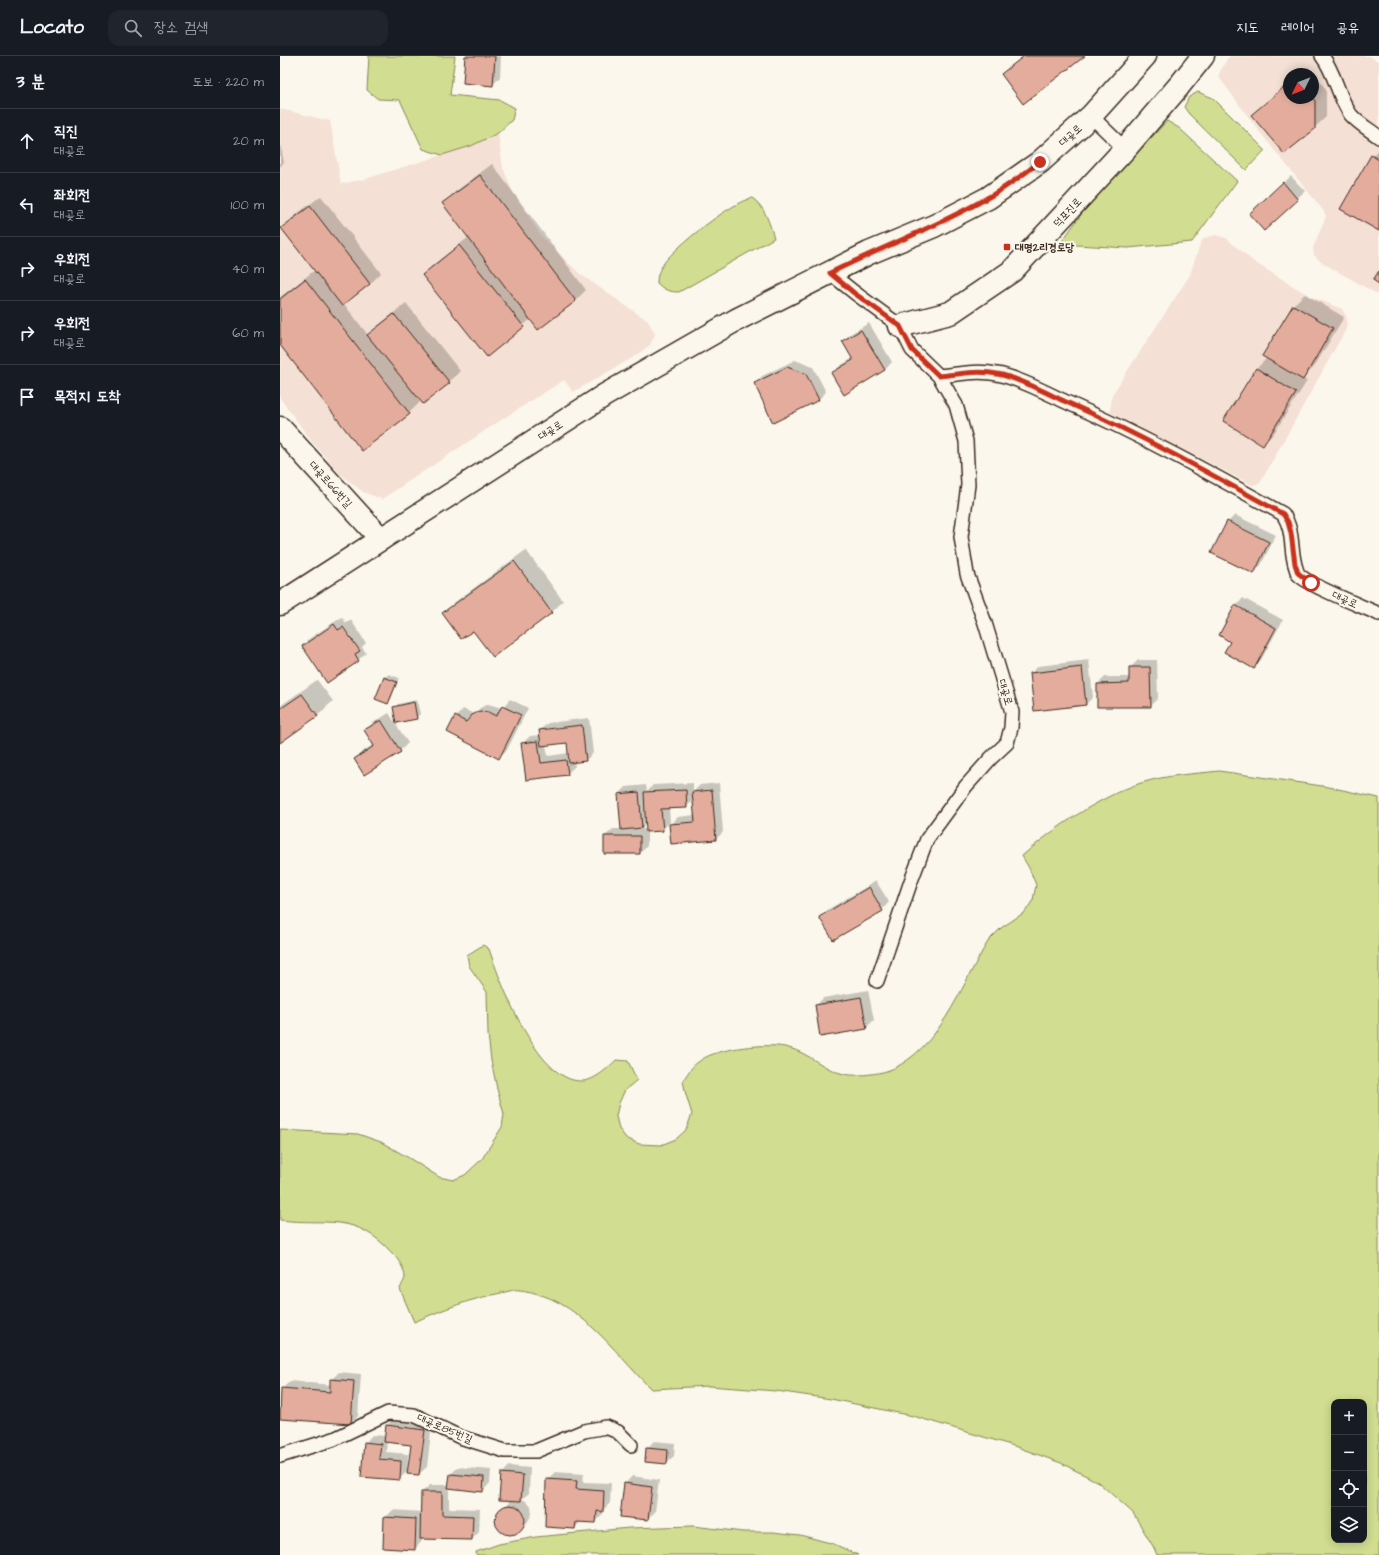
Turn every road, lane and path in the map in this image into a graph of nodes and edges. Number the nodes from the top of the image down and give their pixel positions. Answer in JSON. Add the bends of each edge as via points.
{"nodes":[{"id":1,"x":1145,"y":56,"type":"edge"},
{"id":2,"x":1203,"y":56,"type":"edge"},
{"id":3,"x":1322,"y":56,"type":"edge"},
{"id":4,"x":1091,"y":116,"type":"junction"},
{"id":5,"x":1379,"y":137,"type":"edge"},
{"id":6,"x":1125,"y":149,"type":"junction"},
{"id":7,"x":830,"y":273,"type":"junction"},
{"id":8,"x":900,"y":326,"type":"junction"},
{"id":9,"x":939,"y":376,"type":"junction"},
{"id":10,"x":280,"y":428,"type":"edge"},
{"id":11,"x":381,"y":539,"type":"junction"},
{"id":12,"x":280,"y":604,"type":"edge"},
{"id":13,"x":1379,"y":614,"type":"edge"},
{"id":14,"x":877,"y":981,"type":"dead end"},
{"id":15,"x":630,"y":1445,"type":"dead end"},
{"id":16,"x":280,"y":1456,"type":"edge"}],
"edges":[{"from":1,"to":4,"type":"street","name":"대곶로"},
{"from":2,"to":6,"type":"street","name":"덕포진로"},
{"from":3,"to":5,"type":"lane","via":[[1334,75],[1345,106],[1352,116]]},
{"from":4,"to":6,"type":"lane"},
{"from":4,"to":7,"type":"street","name":"대곶로","via":[[1040,162],[988,198],[934,226],[869,253]]},
{"from":6,"to":8,"type":"street","name":"덕포진로","via":[[1012,271],[950,313]]},
{"from":7,"to":8,"type":"lane","name":"대곶로"},
{"from":7,"to":11,"type":"street","name":"대곶로","via":[[736,320],[605,395]]},
{"from":8,"to":9,"type":"lane","name":"대곶로","via":[[912,350]]},
{"from":9,"to":13,"type":"lane","name":"대곶로","via":[[997,374],[1025,384],[1080,408],[1213,474],[1283,514],[1291,533],[1298,573],[1311,583]]},
{"from":9,"to":14,"type":"lane","name":"대곶로","via":[[956,405],[966,441],[968,485],[961,537],[967,574],[1012,712],[1011,728],[1007,743],[966,786],[927,838]]},
{"from":10,"to":11,"type":"street","name":"대곶로66번길"},
{"from":11,"to":12,"type":"street","name":"대곶로"},
{"from":15,"to":16,"type":"lane","name":"대곶로85번길","via":[[618,1432],[606,1427],[584,1431],[536,1450],[505,1450],[460,1437],[414,1415],[388,1413],[334,1439]]}]}
